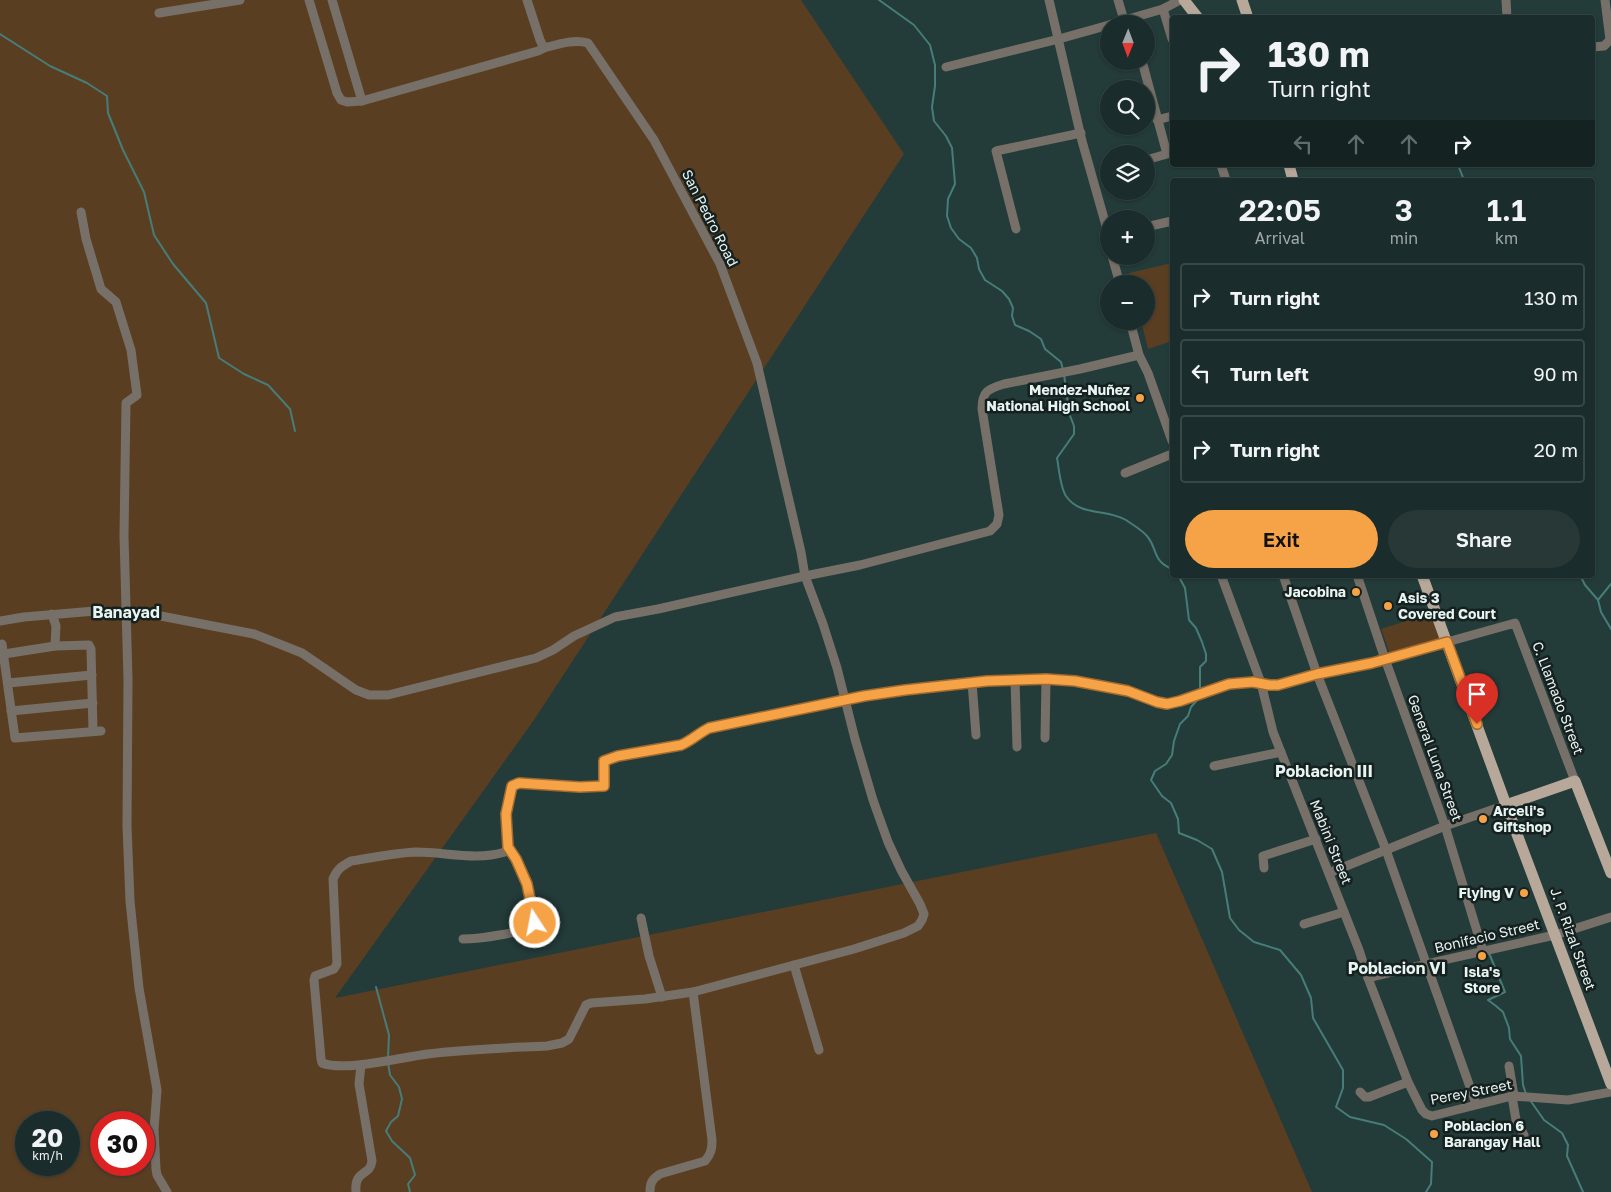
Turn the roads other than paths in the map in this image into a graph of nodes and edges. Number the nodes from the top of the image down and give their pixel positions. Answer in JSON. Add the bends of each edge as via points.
{"nodes":[{"id":1,"x":240,"y":0,"type":"edge"},
{"id":2,"x":309,"y":0,"type":"edge"},
{"id":3,"x":332,"y":0,"type":"edge"},
{"id":4,"x":527,"y":0,"type":"edge"},
{"id":5,"x":1049,"y":0,"type":"edge"},
{"id":6,"x":1118,"y":0,"type":"edge"},
{"id":7,"x":1180,"y":0,"type":"edge"},
{"id":8,"x":1184,"y":0,"type":"edge"},
{"id":9,"x":1242,"y":0,"type":"edge"},
{"id":10,"x":1506,"y":0,"type":"edge"},
{"id":11,"x":1605,"y":0,"type":"edge"},
{"id":12,"x":1163,"y":8,"type":"junction"},
{"id":13,"x":158,"y":13,"type":"dead end"},
{"id":14,"x":1126,"y":15,"type":"edge"},
{"id":15,"x":1145,"y":15,"type":"edge"},
{"id":16,"x":1196,"y":15,"type":"edge"},
{"id":17,"x":1247,"y":15,"type":"edge"},
{"id":18,"x":1507,"y":15,"type":"edge"},
{"id":19,"x":1100,"y":27,"type":"edge"},
{"id":20,"x":1170,"y":32,"type":"edge"},
{"id":21,"x":1059,"y":39,"type":"junction"},
{"id":22,"x":544,"y":48,"type":"junction"},
{"id":23,"x":1595,"y":48,"type":"edge"},
{"id":24,"x":946,"y":67,"type":"dead end"},
{"id":25,"x":1144,"y":70,"type":"edge"},
{"id":26,"x":362,"y":101,"type":"junction"},
{"id":27,"x":1170,"y":117,"type":"edge"},
{"id":28,"x":1157,"y":120,"type":"junction"},
{"id":29,"x":1082,"y":137,"type":"junction"},
{"id":30,"x":1155,"y":157,"type":"edge"},
{"id":31,"x":1102,"y":210,"type":"edge"},
{"id":32,"x":81,"y":212,"type":"dead end"},
{"id":33,"x":1170,"y":221,"type":"edge"},
{"id":34,"x":1155,"y":225,"type":"edge"},
{"id":35,"x":1016,"y":229,"type":"dead end"},
{"id":36,"x":1132,"y":330,"type":"edge"},
{"id":37,"x":1139,"y":355,"type":"junction"},
{"id":38,"x":1170,"y":435,"type":"edge"},
{"id":39,"x":1170,"y":455,"type":"edge"},
{"id":40,"x":1125,"y":473,"type":"dead end"},
{"id":41,"x":805,"y":576,"type":"junction"},
{"id":42,"x":1222,"y":578,"type":"edge"},
{"id":43,"x":1284,"y":578,"type":"edge"},
{"id":44,"x":1358,"y":578,"type":"edge"},
{"id":45,"x":1423,"y":578,"type":"edge"},
{"id":46,"x":126,"y":612,"type":"junction"},
{"id":47,"x":53,"y":616,"type":"junction"},
{"id":48,"x":0,"y":621,"type":"edge"},
{"id":49,"x":1447,"y":642,"type":"junction"},
{"id":50,"x":55,"y":643,"type":"junction"},
{"id":51,"x":2,"y":644,"type":"dead end"},
{"id":52,"x":4,"y":654,"type":"junction"},
{"id":53,"x":1385,"y":659,"type":"junction"},
{"id":54,"x":1317,"y":674,"type":"junction"},
{"id":55,"x":92,"y":675,"type":"junction"},
{"id":56,"x":1046,"y":679,"type":"junction"},
{"id":57,"x":1015,"y":680,"type":"junction"},
{"id":58,"x":972,"y":682,"type":"junction"},
{"id":59,"x":8,"y":683,"type":"junction"},
{"id":60,"x":1261,"y":683,"type":"junction"},
{"id":61,"x":845,"y":700,"type":"junction"},
{"id":62,"x":92,"y":703,"type":"junction"},
{"id":63,"x":11,"y":711,"type":"junction"},
{"id":64,"x":976,"y":735,"type":"dead end"},
{"id":65,"x":1045,"y":738,"type":"dead end"},
{"id":66,"x":1017,"y":747,"type":"dead end"},
{"id":67,"x":1281,"y":752,"type":"junction"},
{"id":68,"x":1214,"y":766,"type":"dead end"},
{"id":69,"x":1575,"y":782,"type":"junction"},
{"id":70,"x":1506,"y":805,"type":"junction"},
{"id":71,"x":1444,"y":826,"type":"junction"},
{"id":72,"x":1316,"y":839,"type":"junction"},
{"id":73,"x":508,"y":847,"type":"junction"},
{"id":74,"x":1386,"y":850,"type":"junction"},
{"id":75,"x":1264,"y":868,"type":"dead end"},
{"id":76,"x":1329,"y":873,"type":"junction"},
{"id":77,"x":1611,"y":873,"type":"edge"},
{"id":78,"x":1344,"y":912,"type":"junction"},
{"id":79,"x":1611,"y":917,"type":"edge"},
{"id":80,"x":641,"y":918,"type":"dead end"},
{"id":81,"x":1304,"y":924,"type":"dead end"},
{"id":82,"x":1555,"y":935,"type":"junction"},
{"id":83,"x":463,"y":938,"type":"dead end"},
{"id":84,"x":1482,"y":951,"type":"junction"},
{"id":85,"x":1426,"y":964,"type":"junction"},
{"id":86,"x":794,"y":965,"type":"junction"},
{"id":87,"x":1368,"y":978,"type":"junction"},
{"id":88,"x":693,"y":992,"type":"junction"},
{"id":89,"x":662,"y":997,"type":"junction"},
{"id":90,"x":819,"y":1050,"type":"dead end"},
{"id":91,"x":361,"y":1065,"type":"junction"},
{"id":92,"x":1508,"y":1066,"type":"dead end"},
{"id":93,"x":1408,"y":1082,"type":"junction"},
{"id":94,"x":1611,"y":1084,"type":"edge"},
{"id":95,"x":1360,"y":1092,"type":"dead end"},
{"id":96,"x":1611,"y":1092,"type":"edge"},
{"id":97,"x":1515,"y":1096,"type":"junction"},
{"id":98,"x":1476,"y":1104,"type":"junction"},
{"id":99,"x":1426,"y":1114,"type":"joint"},
{"id":100,"x":1524,"y":1135,"type":"dead end"},
{"id":101,"x":167,"y":1192,"type":"edge"},
{"id":102,"x":356,"y":1192,"type":"edge"},
{"id":103,"x":650,"y":1192,"type":"edge"}],
"edges":[{"from":1,"to":13,"type":"street"},
{"from":2,"to":26,"type":"street","via":[[341,100]]},
{"from":3,"to":26,"type":"street"},
{"from":4,"to":22,"type":"street"},
{"from":5,"to":21,"type":"street"},
{"from":6,"to":14,"type":"street"},
{"from":7,"to":12,"type":"street"},
{"from":8,"to":16,"type":"main road"},
{"from":9,"to":17,"type":"main road"},
{"from":10,"to":18,"type":"street"},
{"from":11,"to":23,"type":"street","via":[[1610,40],[1604,46]]},
{"from":12,"to":15,"type":"street"},
{"from":12,"to":20,"type":"street"},
{"from":19,"to":21,"type":"street"},
{"from":21,"to":24,"type":"street"},
{"from":21,"to":29,"type":"street"},
{"from":22,"to":26,"type":"street"},
{"from":22,"to":41,"type":"street","name":"San Pedro Road","via":[[569,42],[588,43],[654,140],[720,264],[757,363]]},
{"from":25,"to":28,"type":"street"},
{"from":27,"to":28,"type":"street"},
{"from":28,"to":30,"type":"street","via":[[1166,154]]},
{"from":29,"to":31,"type":"street"},
{"from":29,"to":35,"type":"street","via":[[996,151]]},
{"from":32,"to":46,"type":"street","via":[[100,289],[116,302],[131,350],[137,395],[126,403]]},
{"from":33,"to":34,"type":"street"},
{"from":36,"to":37,"type":"street"},
{"from":37,"to":38,"type":"street"},
{"from":37,"to":41,"type":"street","via":[[1004,384],[985,392],[982,409],[999,516],[990,531],[894,557]]},
{"from":39,"to":40,"type":"street"},
{"from":41,"to":46,"type":"street","via":[[615,617],[536,658],[388,694],[369,695],[356,690],[302,653],[254,634]]},
{"from":41,"to":61,"type":"street"},
{"from":42,"to":60,"type":"street","name":"Mabini Street"},
{"from":43,"to":54,"type":"street"},
{"from":44,"to":53,"type":"street","name":"General Luna Street"},
{"from":45,"to":49,"type":"main road","name":"J. P. Rizal Street"},
{"from":46,"to":47,"type":"street","via":[[95,611]]},
{"from":46,"to":101,"type":"street","via":[[130,902],[139,988],[157,1090],[156,1169]]},
{"from":47,"to":48,"type":"street"},
{"from":47,"to":50,"type":"street"},
{"from":49,"to":53,"type":"street"},
{"from":49,"to":69,"type":"street","name":"C. Llamado Street","via":[[1515,623]]},
{"from":49,"to":70,"type":"main road","name":"J. P. Rizal Street"},
{"from":50,"to":52,"type":"street"},
{"from":50,"to":55,"type":"street","via":[[89,646]]},
{"from":51,"to":52,"type":"street"},
{"from":52,"to":59,"type":"street"},
{"from":53,"to":54,"type":"street"},
{"from":53,"to":71,"type":"street","name":"General Luna Street"},
{"from":54,"to":60,"type":"street","via":[[1278,685]]},
{"from":54,"to":74,"type":"street"},
{"from":55,"to":59,"type":"street"},
{"from":55,"to":62,"type":"street"},
{"from":56,"to":57,"type":"street"},
{"from":56,"to":60,"type":"street","via":[[1128,691],[1167,704],[1229,684]]},
{"from":56,"to":65,"type":"street"},
{"from":57,"to":58,"type":"street"},
{"from":57,"to":66,"type":"street"},
{"from":58,"to":61,"type":"street"},
{"from":58,"to":64,"type":"street"},
{"from":59,"to":63,"type":"street"},
{"from":60,"to":67,"type":"street","name":"Mabini Street"},
{"from":61,"to":73,"type":"street","via":[[709,728],[681,745],[618,756],[604,761],[604,786],[519,783],[512,786],[506,814]]},
{"from":61,"to":86,"type":"street","via":[[888,842],[924,914],[918,926],[904,933]]},
{"from":62,"to":63,"type":"street"},
{"from":62,"to":63,"type":"street","via":[[97,731],[15,738]]},
{"from":67,"to":68,"type":"street"},
{"from":67,"to":72,"type":"street","name":"Mabini Street"},
{"from":69,"to":70,"type":"main road"},
{"from":69,"to":77,"type":"main road"},
{"from":70,"to":71,"type":"street"},
{"from":70,"to":82,"type":"main road","name":"J. P. Rizal Street"},
{"from":71,"to":74,"type":"street"},
{"from":71,"to":84,"type":"street","name":"General Luna Street"},
{"from":72,"to":75,"type":"street","via":[[1263,856]]},
{"from":72,"to":76,"type":"street","name":"Mabini Street"},
{"from":73,"to":83,"type":"street","via":[[527,884],[535,923],[530,928],[487,937]]},
{"from":73,"to":91,"type":"street","via":[[497,855],[414,852],[351,862],[336,871],[333,879],[337,964],[334,969],[315,976],[314,980],[321,1059],[329,1066]]},
{"from":74,"to":76,"type":"street"},
{"from":74,"to":85,"type":"street"},
{"from":76,"to":78,"type":"street","name":"Mabini Street"},
{"from":78,"to":81,"type":"street"},
{"from":78,"to":87,"type":"street","name":"Mabini Street"},
{"from":79,"to":82,"type":"street","name":"Bonifacio Street"},
{"from":80,"to":89,"type":"street"},
{"from":82,"to":84,"type":"street","name":"Bonifacio Street"},
{"from":82,"to":94,"type":"main road","name":"J. P. Rizal Street"},
{"from":84,"to":85,"type":"street","name":"Bonifacio Street"},
{"from":85,"to":87,"type":"street","name":"Bonifacio Street"},
{"from":85,"to":98,"type":"street"},
{"from":86,"to":88,"type":"street"},
{"from":86,"to":90,"type":"street"},
{"from":87,"to":93,"type":"street","name":"Mabini Street"},
{"from":88,"to":89,"type":"street"},
{"from":88,"to":103,"type":"street","via":[[712,1149],[705,1161],[654,1177]]},
{"from":89,"to":91,"type":"street","via":[[586,1005],[569,1039],[562,1043],[429,1054]]},
{"from":91,"to":102,"type":"street","via":[[359,1084],[372,1161],[368,1170],[356,1180]]},
{"from":92,"to":97,"type":"street"},
{"from":93,"to":95,"type":"street","via":[[1370,1097]]},
{"from":93,"to":99,"type":"street","name":"Mabini Street"},
{"from":96,"to":97,"type":"street","name":"Perey Street","via":[[1568,1100]]},
{"from":97,"to":98,"type":"street","name":"Perey Street"},
{"from":97,"to":100,"type":"street","via":[[1516,1120]]},
{"from":98,"to":99,"type":"street","name":"Perey Street","via":[[1432,1116]]}]}
